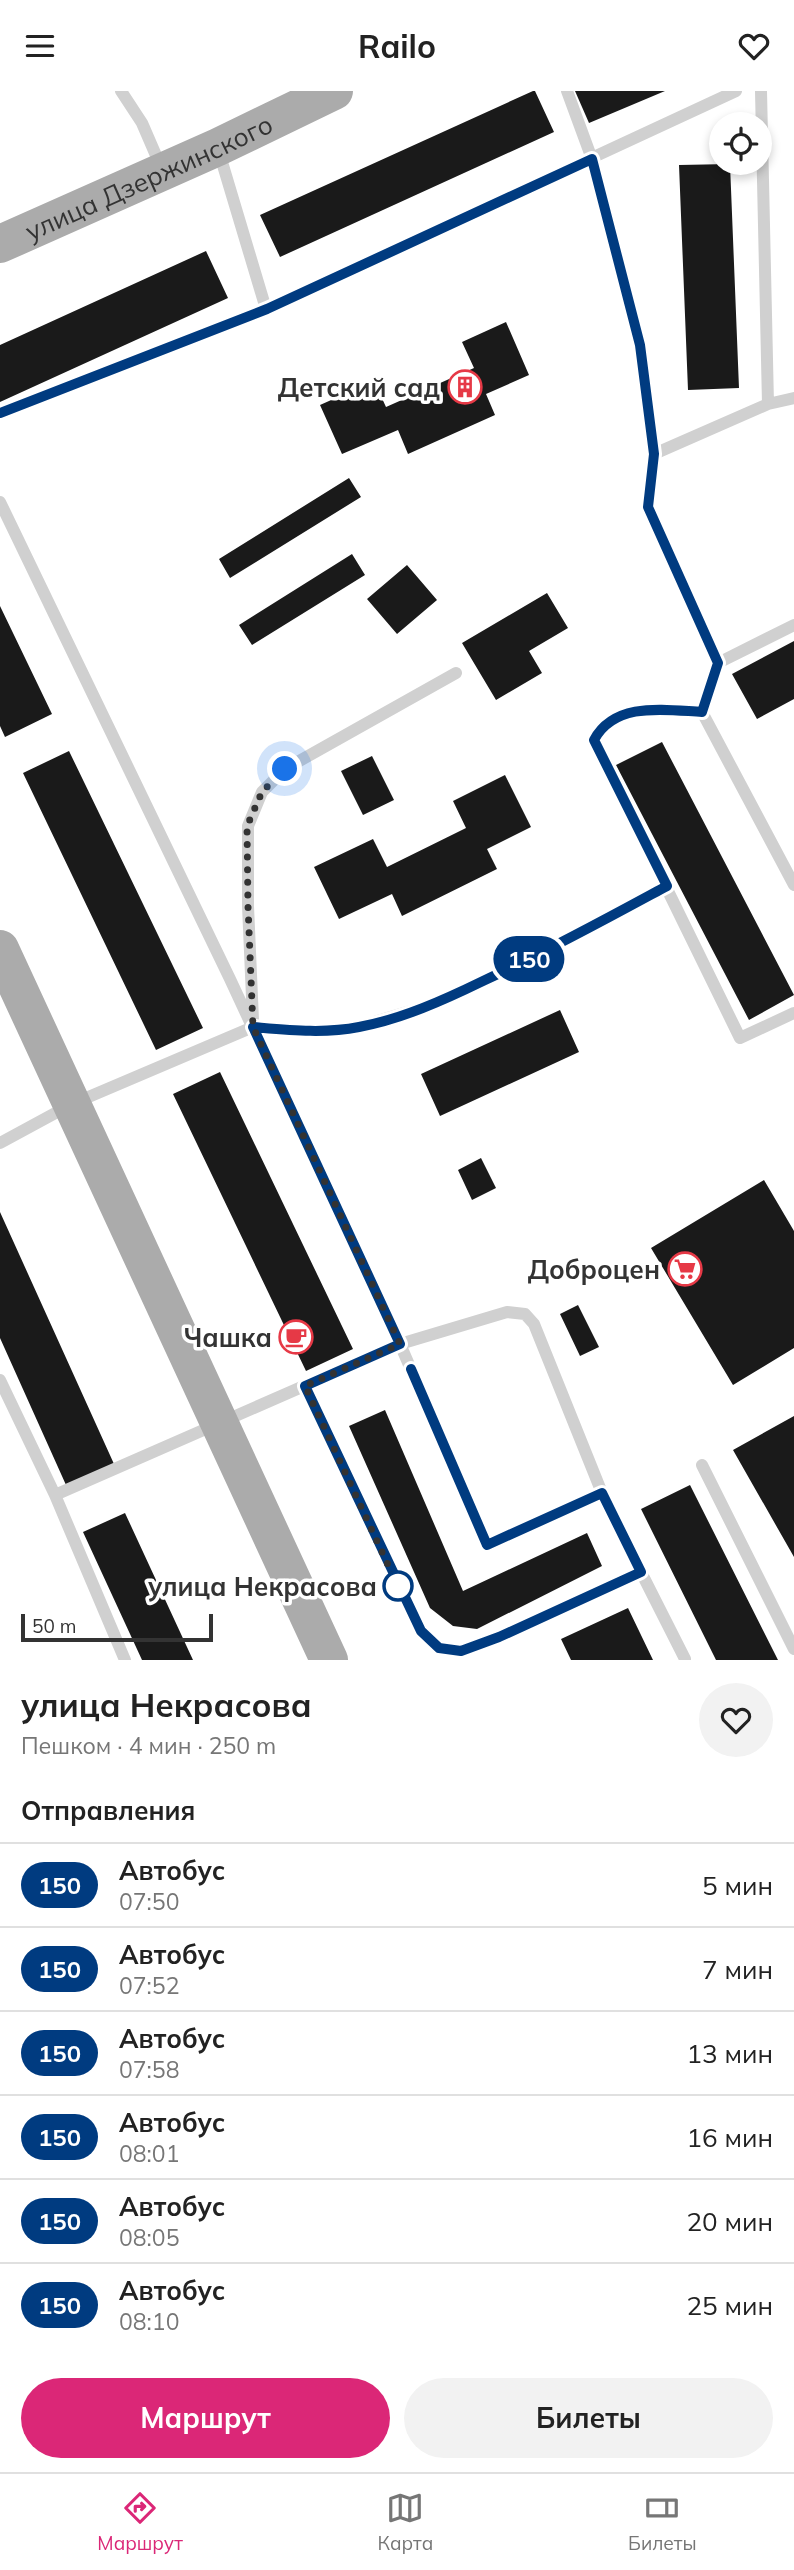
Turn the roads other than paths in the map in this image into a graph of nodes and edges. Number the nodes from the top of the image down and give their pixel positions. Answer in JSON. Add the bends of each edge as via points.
{"nodes":[{"id":1,"x":121,"y":91,"type":"edge"},
{"id":2,"x":334,"y":91,"type":"edge"},
{"id":3,"x":567,"y":91,"type":"edge"},
{"id":4,"x":736,"y":91,"type":"edge"},
{"id":5,"x":761,"y":91,"type":"edge"},
{"id":6,"x":218,"y":147,"type":"junction"},
{"id":7,"x":592,"y":159,"type":"junction"},
{"id":8,"x":163,"y":171,"type":"junction"},
{"id":9,"x":0,"y":244,"type":"edge"},
{"id":10,"x":267,"y":309,"type":"junction"},
{"id":11,"x":794,"y":398,"type":"edge"},
{"id":12,"x":768,"y":404,"type":"junction"},
{"id":13,"x":0,"y":413,"type":"edge"},
{"id":14,"x":654,"y":454,"type":"junction"},
{"id":15,"x":0,"y":502,"type":"edge"},
{"id":16,"x":794,"y":625,"type":"edge"},
{"id":17,"x":718,"y":663,"type":"junction"},
{"id":18,"x":456,"y":673,"type":"dead end"},
{"id":19,"x":702,"y":712,"type":"junction"},
{"id":20,"x":794,"y":885,"type":"edge"},
{"id":21,"x":667,"y":886,"type":"junction"},
{"id":22,"x":0,"y":949,"type":"edge"},
{"id":23,"x":794,"y":1013,"type":"edge"},
{"id":24,"x":253,"y":1027,"type":"junction"},
{"id":25,"x":72,"y":1104,"type":"junction"},
{"id":26,"x":0,"y":1143,"type":"edge"},
{"id":27,"x":400,"y":1344,"type":"junction"},
{"id":28,"x":0,"y":1380,"type":"edge"},
{"id":29,"x":305,"y":1386,"type":"junction"},
{"id":30,"x":219,"y":1423,"type":"junction"},
{"id":31,"x":702,"y":1465,"type":"dead end"},
{"id":32,"x":602,"y":1493,"type":"junction"},
{"id":33,"x":55,"y":1495,"type":"junction"},
{"id":34,"x":641,"y":1572,"type":"junction"},
{"id":35,"x":794,"y":1649,"type":"edge"},
{"id":36,"x":685,"y":1659,"type":"edge"},
{"id":37,"x":125,"y":1660,"type":"edge"},
{"id":38,"x":329,"y":1660,"type":"edge"}],
"edges":[{"from":1,"to":8,"type":"lane","via":[[142,123]]},
{"from":2,"to":6,"type":"main road","name":"улица Дзержинского"},
{"from":3,"to":7,"type":"lane"},
{"from":4,"to":7,"type":"lane"},
{"from":5,"to":12,"type":"lane"},
{"from":6,"to":8,"type":"main road","name":"улица Дзержинского"},
{"from":6,"to":10,"type":"lane"},
{"from":7,"to":10,"type":"lane"},
{"from":7,"to":14,"type":"lane","via":[[640,345]]},
{"from":8,"to":9,"type":"main road","name":"улица Дзержинского"},
{"from":10,"to":13,"type":"lane"},
{"from":11,"to":12,"type":"lane"},
{"from":12,"to":14,"type":"lane"},
{"from":14,"to":17,"type":"lane","via":[[648,507]]},
{"from":15,"to":24,"type":"lane"},
{"from":16,"to":17,"type":"lane"},
{"from":17,"to":19,"type":"lane"},
{"from":18,"to":24,"type":"lane","via":[[285,769],[262,792],[247,826]]},
{"from":19,"to":20,"type":"lane"},
{"from":19,"to":21,"type":"lane","via":[[650,708],[613,718],[594,740]]},
{"from":21,"to":23,"type":"lane","via":[[740,1038]]},
{"from":21,"to":24,"type":"lane","via":[[440,1002],[358,1027],[306,1031]]},
{"from":22,"to":25,"type":"main road"},
{"from":24,"to":25,"type":"lane"},
{"from":24,"to":27,"type":"lane"},
{"from":25,"to":26,"type":"lane"},
{"from":25,"to":30,"type":"main road"},
{"from":27,"to":29,"type":"lane"},
{"from":27,"to":32,"type":"lane","via":[[506,1312],[525,1314],[534,1324]]},
{"from":27,"to":32,"type":"lane","via":[[487,1545]]},
{"from":28,"to":33,"type":"lane"},
{"from":29,"to":30,"type":"lane"},
{"from":29,"to":34,"type":"lane","via":[[408,1607],[421,1631],[439,1648],[461,1651],[499,1637]]},
{"from":30,"to":33,"type":"lane"},
{"from":30,"to":38,"type":"main road"},
{"from":31,"to":35,"type":"lane"},
{"from":32,"to":34,"type":"lane"},
{"from":33,"to":37,"type":"lane"},
{"from":34,"to":36,"type":"lane"}]}
